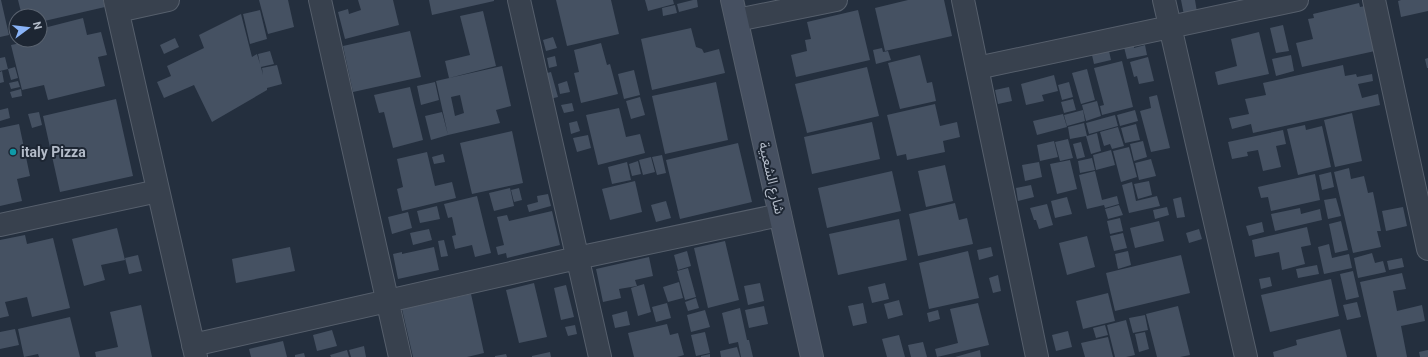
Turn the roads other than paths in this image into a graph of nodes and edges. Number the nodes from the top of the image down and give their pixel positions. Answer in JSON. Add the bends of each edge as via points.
{"nodes":[{"id":1,"x":168,"y":0,"type":"edge"},
{"id":2,"x":320,"y":0,"type":"edge"},
{"id":3,"x":518,"y":0,"type":"edge"},
{"id":4,"x":836,"y":0,"type":"edge"},
{"id":5,"x":963,"y":0,"type":"edge"},
{"id":6,"x":1164,"y":0,"type":"edge"},
{"id":7,"x":1297,"y":0,"type":"edge"},
{"id":8,"x":1374,"y":0,"type":"edge"},
{"id":9,"x":117,"y":6,"type":"edge"},
{"id":10,"x":734,"y":10,"type":"edge"},
{"id":11,"x":1169,"y":28,"type":"junction"},
{"id":12,"x":977,"y":68,"type":"junction"},
{"id":13,"x":158,"y":192,"type":"junction"},
{"id":14,"x":780,"y":215,"type":"junction"},
{"id":15,"x":0,"y":225,"type":"edge"},
{"id":16,"x":1428,"y":249,"type":"edge"},
{"id":17,"x":577,"y":258,"type":"junction"},
{"id":18,"x":387,"y":300,"type":"junction"},
{"id":19,"x":194,"y":351,"type":"edge"},
{"id":20,"x":400,"y":357,"type":"edge"},
{"id":21,"x":600,"y":357,"type":"edge"},
{"id":22,"x":812,"y":357,"type":"edge"},
{"id":23,"x":1037,"y":357,"type":"edge"},
{"id":24,"x":1246,"y":357,"type":"edge"}],
"edges":[{"from":1,"to":9,"type":"street"},
{"from":2,"to":18,"type":"street"},
{"from":3,"to":17,"type":"street"},
{"from":4,"to":10,"type":"street"},
{"from":5,"to":12,"type":"street"},
{"from":6,"to":11,"type":"street"},
{"from":7,"to":11,"type":"street"},
{"from":8,"to":16,"type":"street"},
{"from":9,"to":13,"type":"street"},
{"from":10,"to":14,"type":"street","name":"شارع الشعبية"},
{"from":11,"to":12,"type":"street"},
{"from":11,"to":24,"type":"street"},
{"from":12,"to":23,"type":"street"},
{"from":13,"to":15,"type":"street"},
{"from":13,"to":19,"type":"street"},
{"from":14,"to":17,"type":"street"},
{"from":14,"to":22,"type":"street","name":"شارع الشعبية"},
{"from":17,"to":18,"type":"street"},
{"from":17,"to":21,"type":"street"},
{"from":18,"to":19,"type":"street"},
{"from":18,"to":20,"type":"street"}]}
